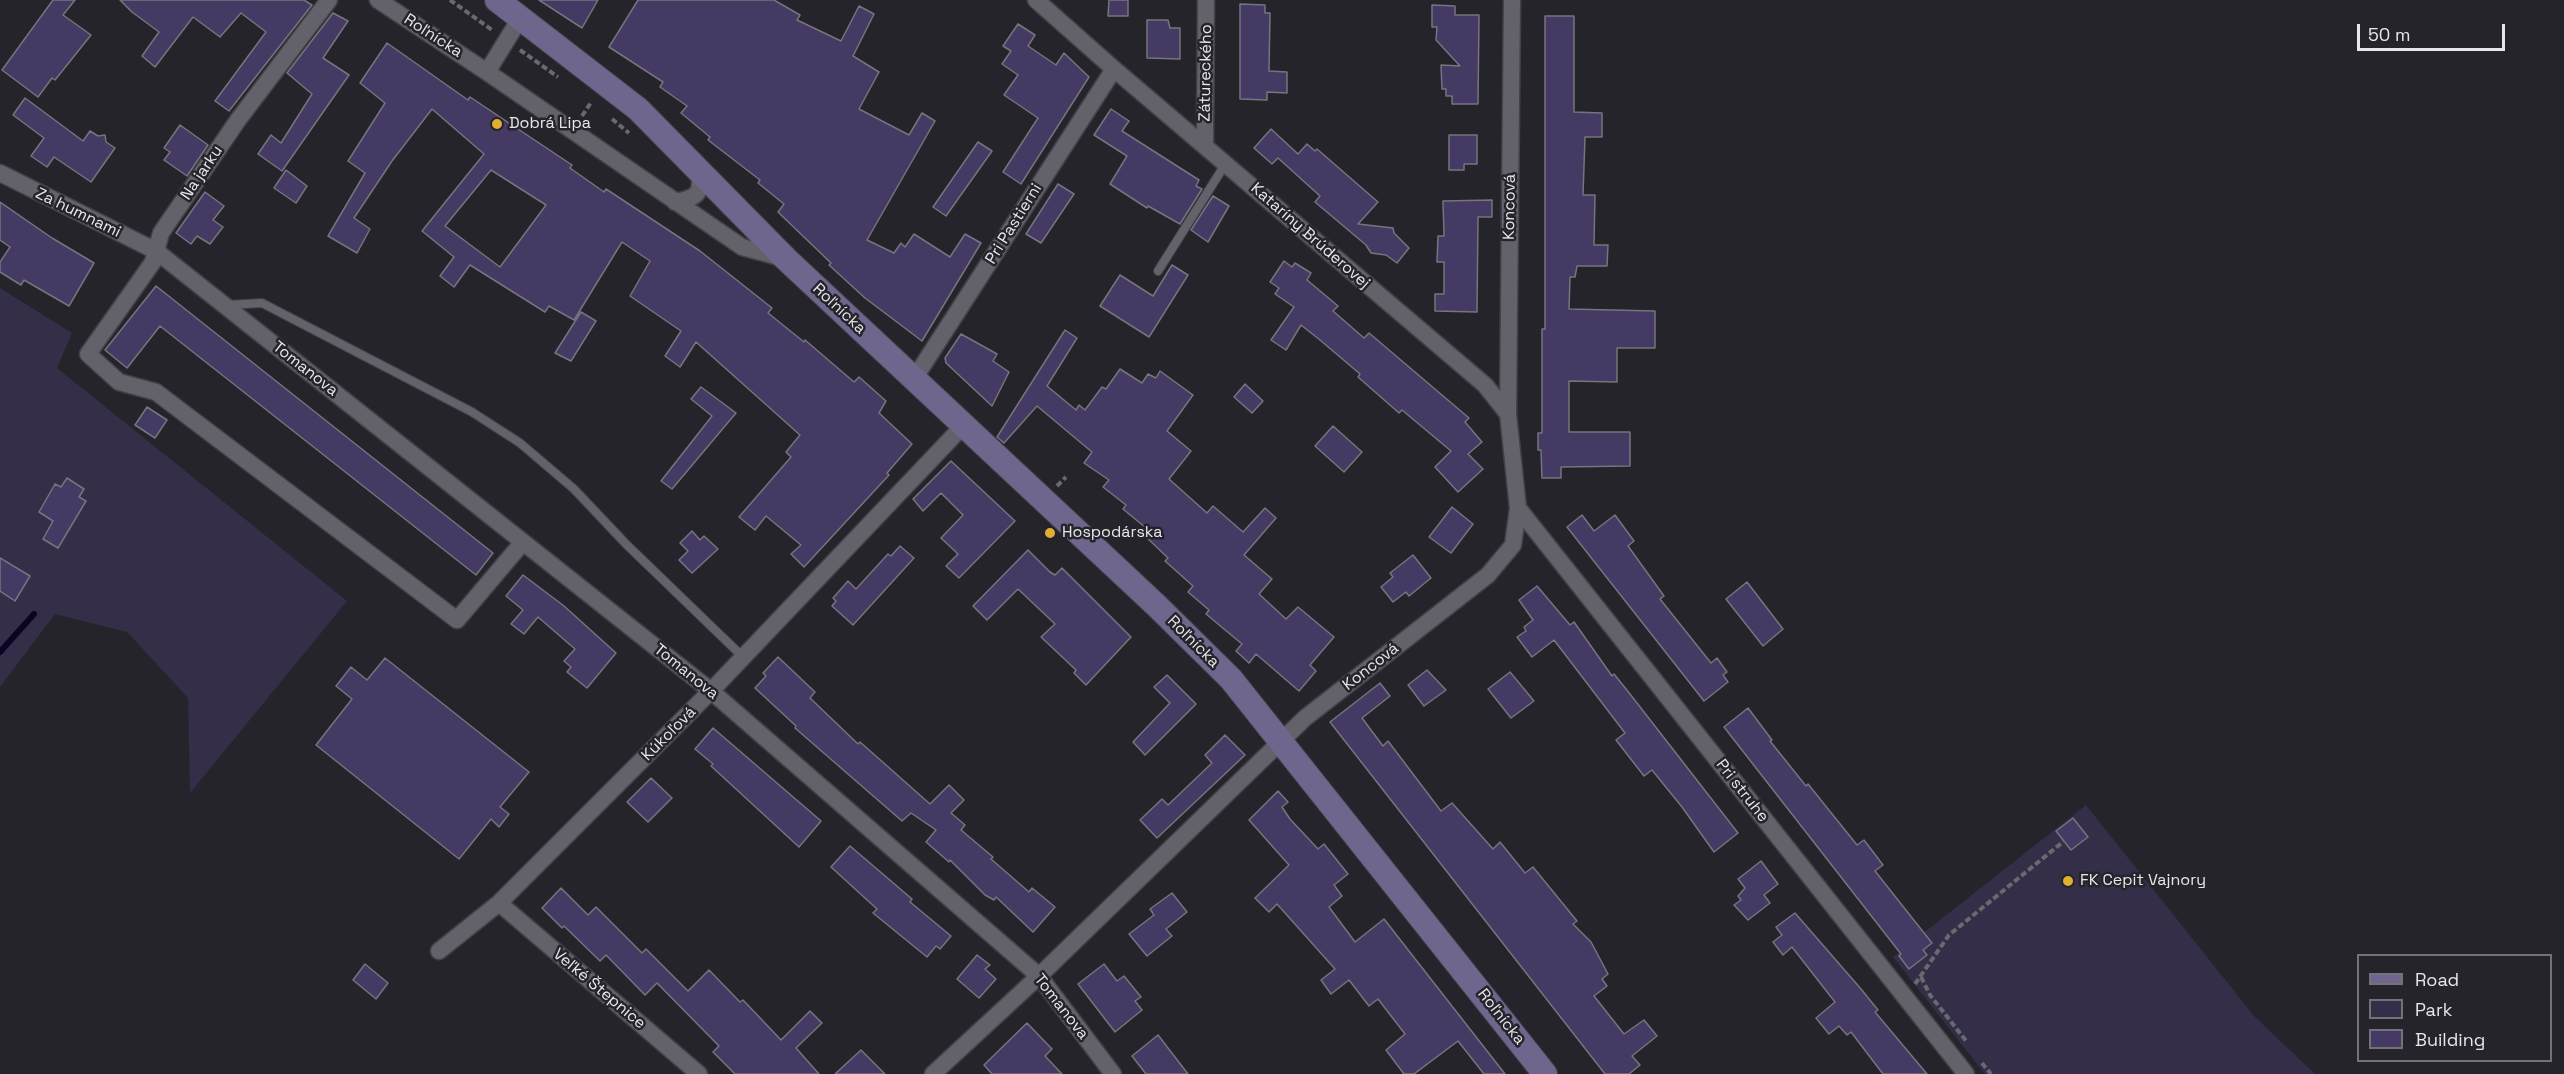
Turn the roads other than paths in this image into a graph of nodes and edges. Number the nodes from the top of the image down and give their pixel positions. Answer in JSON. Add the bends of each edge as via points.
{"nodes":[{"id":1,"x":329,"y":0,"type":"edge"},
{"id":2,"x":378,"y":0,"type":"edge"},
{"id":3,"x":1036,"y":0,"type":"edge"},
{"id":4,"x":1206,"y":0,"type":"edge"},
{"id":5,"x":1512,"y":0,"type":"edge"},
{"id":6,"x":500,"y":1,"type":"edge"},
{"id":7,"x":521,"y":17,"type":"junction"},
{"id":8,"x":1113,"y":69,"type":"junction"},
{"id":9,"x":487,"y":72,"type":"junction"},
{"id":10,"x":1205,"y":145,"type":"junction"},
{"id":11,"x":1226,"y":163,"type":"junction"},
{"id":12,"x":699,"y":169,"type":"junction"},
{"id":13,"x":0,"y":173,"type":"edge"},
{"id":14,"x":675,"y":202,"type":"junction"},
{"id":15,"x":156,"y":251,"type":"junction"},
{"id":16,"x":786,"y":259,"type":"junction"},
{"id":17,"x":1158,"y":271,"type":"dead end"},
{"id":18,"x":225,"y":306,"type":"junction"},
{"id":19,"x":914,"y":379,"type":"junction"},
{"id":20,"x":1508,"y":414,"type":"junction"},
{"id":21,"x":963,"y":426,"type":"junction"},
{"id":22,"x":1518,"y":508,"type":"junction"},
{"id":23,"x":523,"y":542,"type":"junction"},
{"id":24,"x":743,"y":657,"type":"junction"},
{"id":25,"x":711,"y":692,"type":"junction"},
{"id":26,"x":1282,"y":742,"type":"junction"},
{"id":27,"x":499,"y":903,"type":"junction"},
{"id":28,"x":439,"y":951,"type":"dead end"},
{"id":29,"x":1039,"y":976,"type":"junction"},
{"id":30,"x":699,"y":1074,"type":"edge"},
{"id":31,"x":933,"y":1074,"type":"edge"},
{"id":32,"x":1113,"y":1074,"type":"edge"},
{"id":33,"x":1545,"y":1074,"type":"edge"},
{"id":34,"x":1966,"y":1074,"type":"edge"}],
"edges":[{"from":1,"to":15,"type":"street","name":"Na jarku","via":[[232,129],[161,233]]},
{"from":2,"to":9,"type":"street","name":"Roľnícka"},
{"from":3,"to":8,"type":"street","name":"Kataríny Brúderovej"},
{"from":4,"to":10,"type":"street","name":"Zátureckého"},
{"from":5,"to":20,"type":"street","name":"Koncová"},
{"from":6,"to":7,"type":"street","name":"Roľnícka"},
{"from":7,"to":9,"type":"street"},
{"from":7,"to":12,"type":"street","name":"Roľnícka","via":[[638,109]]},
{"from":8,"to":10,"type":"street","name":"Kataríny Brúderovej"},
{"from":8,"to":19,"type":"street","name":"Pri Pastierni"},
{"from":9,"to":14,"type":"street","name":"Roľnícka"},
{"from":10,"to":11,"type":"street","name":"Kataríny Brúderovej"},
{"from":11,"to":17,"type":"lane"},
{"from":11,"to":20,"type":"street","name":"Kataríny Brúderovej","via":[[1485,385]]},
{"from":12,"to":14,"type":"street","via":[[701,185],[697,195]]},
{"from":12,"to":16,"type":"street","name":"Roľnícka"},
{"from":13,"to":15,"type":"street","name":"Za humnami"},
{"from":14,"to":16,"type":"street","name":"Roľnícka","via":[[742,247]]},
{"from":15,"to":18,"type":"street","name":"Tomanova"},
{"from":15,"to":23,"type":"street","name":"Na jarku","via":[[153,262],[88,354],[119,382],[156,392],[457,621]]},
{"from":16,"to":19,"type":"street","name":"Roľnícka"},
{"from":18,"to":23,"type":"street","name":"Tomanova"},
{"from":18,"to":24,"type":"lane","name":"Tomanova","via":[[262,303],[472,412],[520,443],[574,489]]},
{"from":19,"to":21,"type":"street","name":"Roľnícka"},
{"from":20,"to":22,"type":"street"},
{"from":21,"to":24,"type":"street","name":"Kúkoľová"},
{"from":21,"to":26,"type":"street","name":"Roľnícka","via":[[1231,679]]},
{"from":22,"to":26,"type":"street","name":"Koncová","via":[[1513,545],[1488,575],[1305,718]]},
{"from":22,"to":34,"type":"street","name":"Pri struhe"},
{"from":23,"to":25,"type":"street","name":"Tomanova"},
{"from":24,"to":25,"type":"street","name":"Kúkoľová"},
{"from":25,"to":27,"type":"street","name":"Kúkoľová"},
{"from":25,"to":29,"type":"street","name":"Tomanova"},
{"from":26,"to":29,"type":"street"},
{"from":26,"to":33,"type":"street","name":"Roľnícka"},
{"from":27,"to":28,"type":"street","name":"Kúkoľová"},
{"from":27,"to":30,"type":"street","name":"Veľké Štepnice"},
{"from":29,"to":31,"type":"street"},
{"from":29,"to":32,"type":"street","name":"Tomanova"}]}
